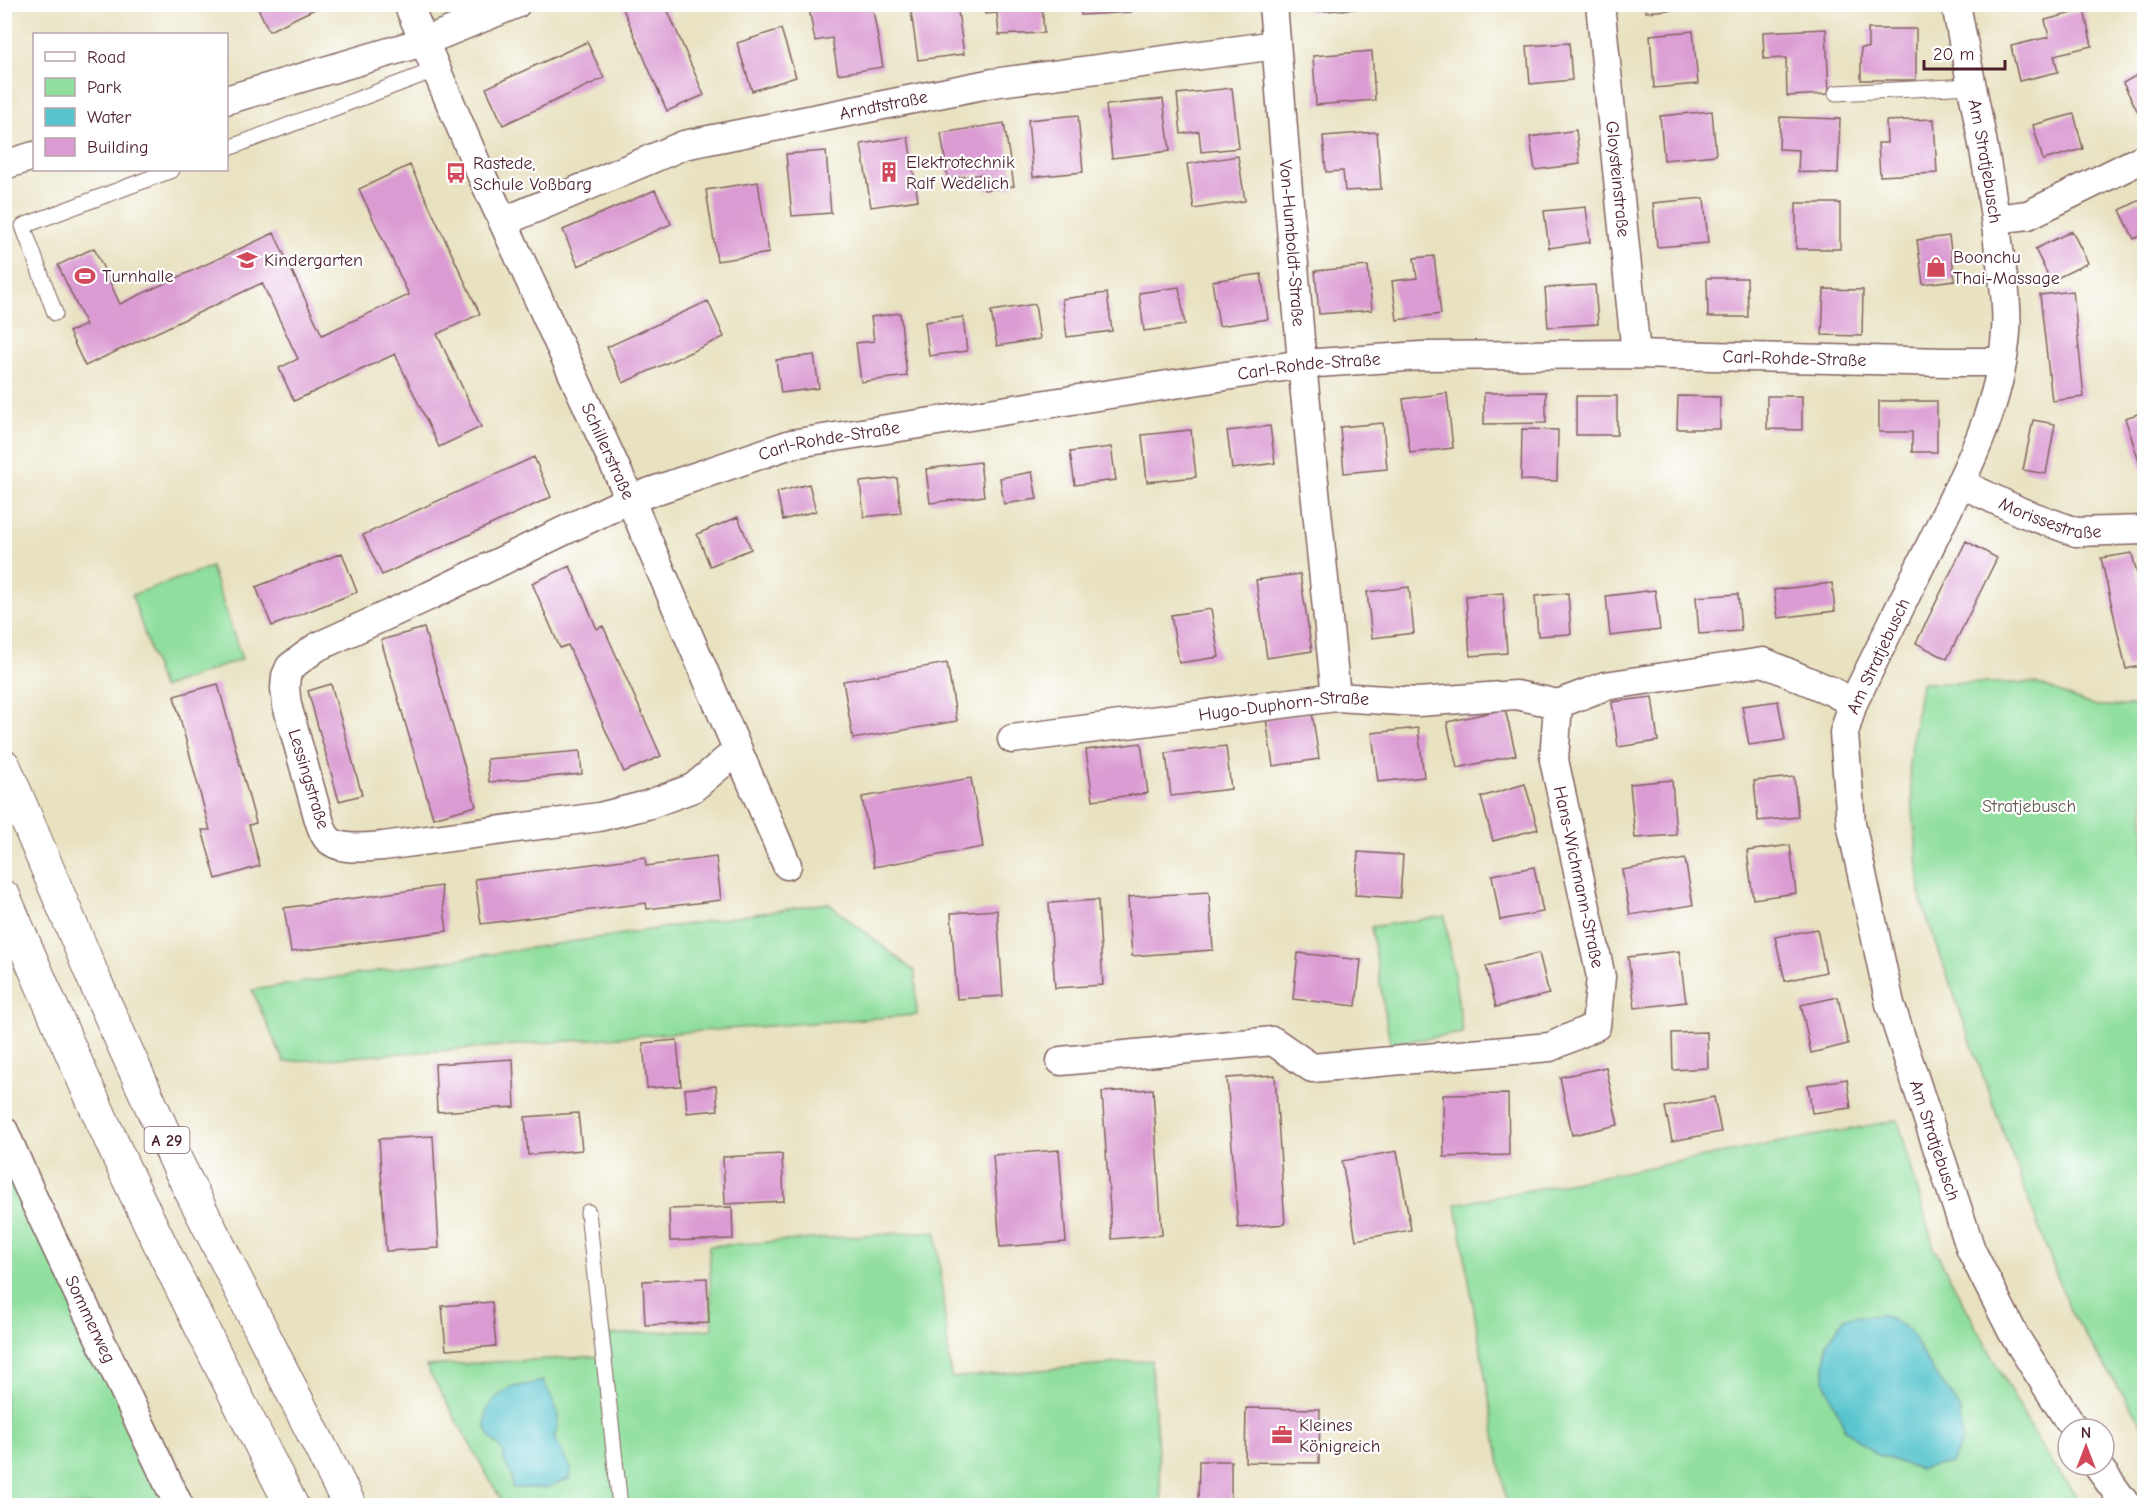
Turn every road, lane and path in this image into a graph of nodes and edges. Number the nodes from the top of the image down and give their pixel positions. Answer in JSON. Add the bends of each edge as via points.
{"nodes":[{"id":1,"x":408,"y":4,"type":"edge"},
{"id":2,"x":516,"y":4,"type":"edge"},
{"id":3,"x":1273,"y":4,"type":"edge"},
{"id":4,"x":1600,"y":4,"type":"edge"},
{"id":5,"x":1956,"y":4,"type":"edge"},
{"id":6,"x":423,"y":42,"type":"junction"},
{"id":7,"x":1276,"y":45,"type":"junction"},
{"id":8,"x":435,"y":70,"type":"junction"},
{"id":9,"x":1971,"y":86,"type":"junction"},
{"id":10,"x":1836,"y":93,"type":"dead end"},
{"id":11,"x":228,"y":99,"type":"edge"},
{"id":12,"x":228,"y":148,"type":"edge"},
{"id":13,"x":33,"y":156,"type":"edge"},
{"id":14,"x":2145,"y":158,"type":"edge"},
{"id":15,"x":4,"y":165,"type":"edge"},
{"id":16,"x":169,"y":171,"type":"edge"},
{"id":17,"x":1996,"y":219,"type":"junction"},
{"id":18,"x":505,"y":221,"type":"junction"},
{"id":19,"x":55,"y":313,"type":"dead end"},
{"id":20,"x":1636,"y":354,"type":"junction"},
{"id":21,"x":2002,"y":362,"type":"junction"},
{"id":22,"x":1302,"y":364,"type":"junction"},
{"id":23,"x":1960,"y":483,"type":"junction"},
{"id":24,"x":630,"y":498,"type":"junction"},
{"id":25,"x":2145,"y":530,"type":"edge"},
{"id":26,"x":1336,"y":697,"type":"junction"},
{"id":27,"x":1853,"y":703,"type":"junction"},
{"id":28,"x":1558,"y":704,"type":"junction"},
{"id":29,"x":1012,"y":739,"type":"dead end"},
{"id":30,"x":738,"y":750,"type":"junction"},
{"id":31,"x":4,"y":766,"type":"edge"},
{"id":32,"x":787,"y":865,"type":"dead end"},
{"id":33,"x":4,"y":897,"type":"edge"},
{"id":34,"x":1061,"y":1061,"type":"dead end"},
{"id":35,"x":4,"y":1131,"type":"edge"},
{"id":36,"x":588,"y":1212,"type":"dead end"},
{"id":37,"x":2066,"y":1417,"type":"edge"},
{"id":38,"x":2106,"y":1477,"type":"edge"},
{"id":39,"x":179,"y":1506,"type":"edge"},
{"id":40,"x":292,"y":1506,"type":"edge"},
{"id":41,"x":350,"y":1506,"type":"edge"},
{"id":42,"x":620,"y":1506,"type":"edge"},
{"id":43,"x":2127,"y":1506,"type":"edge"}],
"edges":[{"from":1,"to":6,"type":"street","name":"Schillerstraße"},
{"from":2,"to":6,"type":"street"},
{"from":3,"to":7,"type":"street","name":"Von-Humboldt-Straße"},
{"from":4,"to":20,"type":"street","name":"Gloysteinstraße"},
{"from":5,"to":9,"type":"street","name":"Am Stratjebusch"},
{"from":6,"to":8,"type":"street","name":"Schillerstraße"},
{"from":6,"to":11,"type":"street"},
{"from":7,"to":18,"type":"street","name":"Arndtstraße","via":[[993,83],[684,145]]},
{"from":7,"to":22,"type":"street","name":"Von-Humboldt-Straße"},
{"from":8,"to":12,"type":"lane"},
{"from":8,"to":18,"type":"street","name":"Schillerstraße"},
{"from":9,"to":10,"type":"lane"},
{"from":9,"to":17,"type":"street","name":"Am Stratjebusch"},
{"from":13,"to":15,"type":"street"},
{"from":14,"to":17,"type":"street","via":[[2028,216]]},
{"from":16,"to":19,"type":"lane","via":[[23,226]]},
{"from":17,"to":21,"type":"street","name":"Am Stratjebusch","via":[[2006,330]]},
{"from":18,"to":24,"type":"street","name":"Schillerstraße"},
{"from":20,"to":21,"type":"street","name":"Carl-Rohde-Straße"},
{"from":20,"to":22,"type":"street","name":"Carl-Rohde-Straße","via":[[1421,356]]},
{"from":21,"to":23,"type":"street","name":"Am Stratjebusch","via":[[1993,405]]},
{"from":22,"to":24,"type":"street","name":"Carl-Rohde-Straße","via":[[791,444]]},
{"from":22,"to":26,"type":"street","name":"Von-Humboldt-Straße"},
{"from":23,"to":25,"type":"street","name":"Morissestraße","via":[[2076,532]]},
{"from":23,"to":27,"type":"street","name":"Am Stratjebusch"},
{"from":24,"to":30,"type":"street","name":"Schillerstraße"},
{"from":24,"to":30,"type":"street","name":"Lessingstraße","via":[[317,647],[290,667],[285,688],[287,705],[326,837],[340,846],[361,848],[599,817],[693,788]]},
{"from":26,"to":28,"type":"street","name":"Hugo-Duphorn-Straße","via":[[1418,702],[1516,695]]},
{"from":26,"to":29,"type":"street","name":"Hugo-Duphorn-Straße"},
{"from":27,"to":28,"type":"street","via":[[1763,662],[1605,686]]},
{"from":27,"to":37,"type":"street","name":"Am Stratjebusch","via":[[1844,733],[1851,823],[1890,1004],[1971,1250],[2014,1335]]},
{"from":28,"to":34,"type":"street","name":"Hans-Wichmann-Straße","via":[[1554,760],[1601,977],[1596,1026],[1550,1047],[1312,1068],[1273,1041]]},
{"from":30,"to":32,"type":"street","name":"Schillerstraße"},
{"from":31,"to":41,"type":"highway","number":"A 29","via":[[179,1167]]},
{"from":33,"to":40,"type":"highway","number":"A 29","via":[[133,1188]]},
{"from":35,"to":39,"type":"street","name":"Sommerweg"},
{"from":36,"to":42,"type":"lane"},
{"from":38,"to":43,"type":"street"}]}
